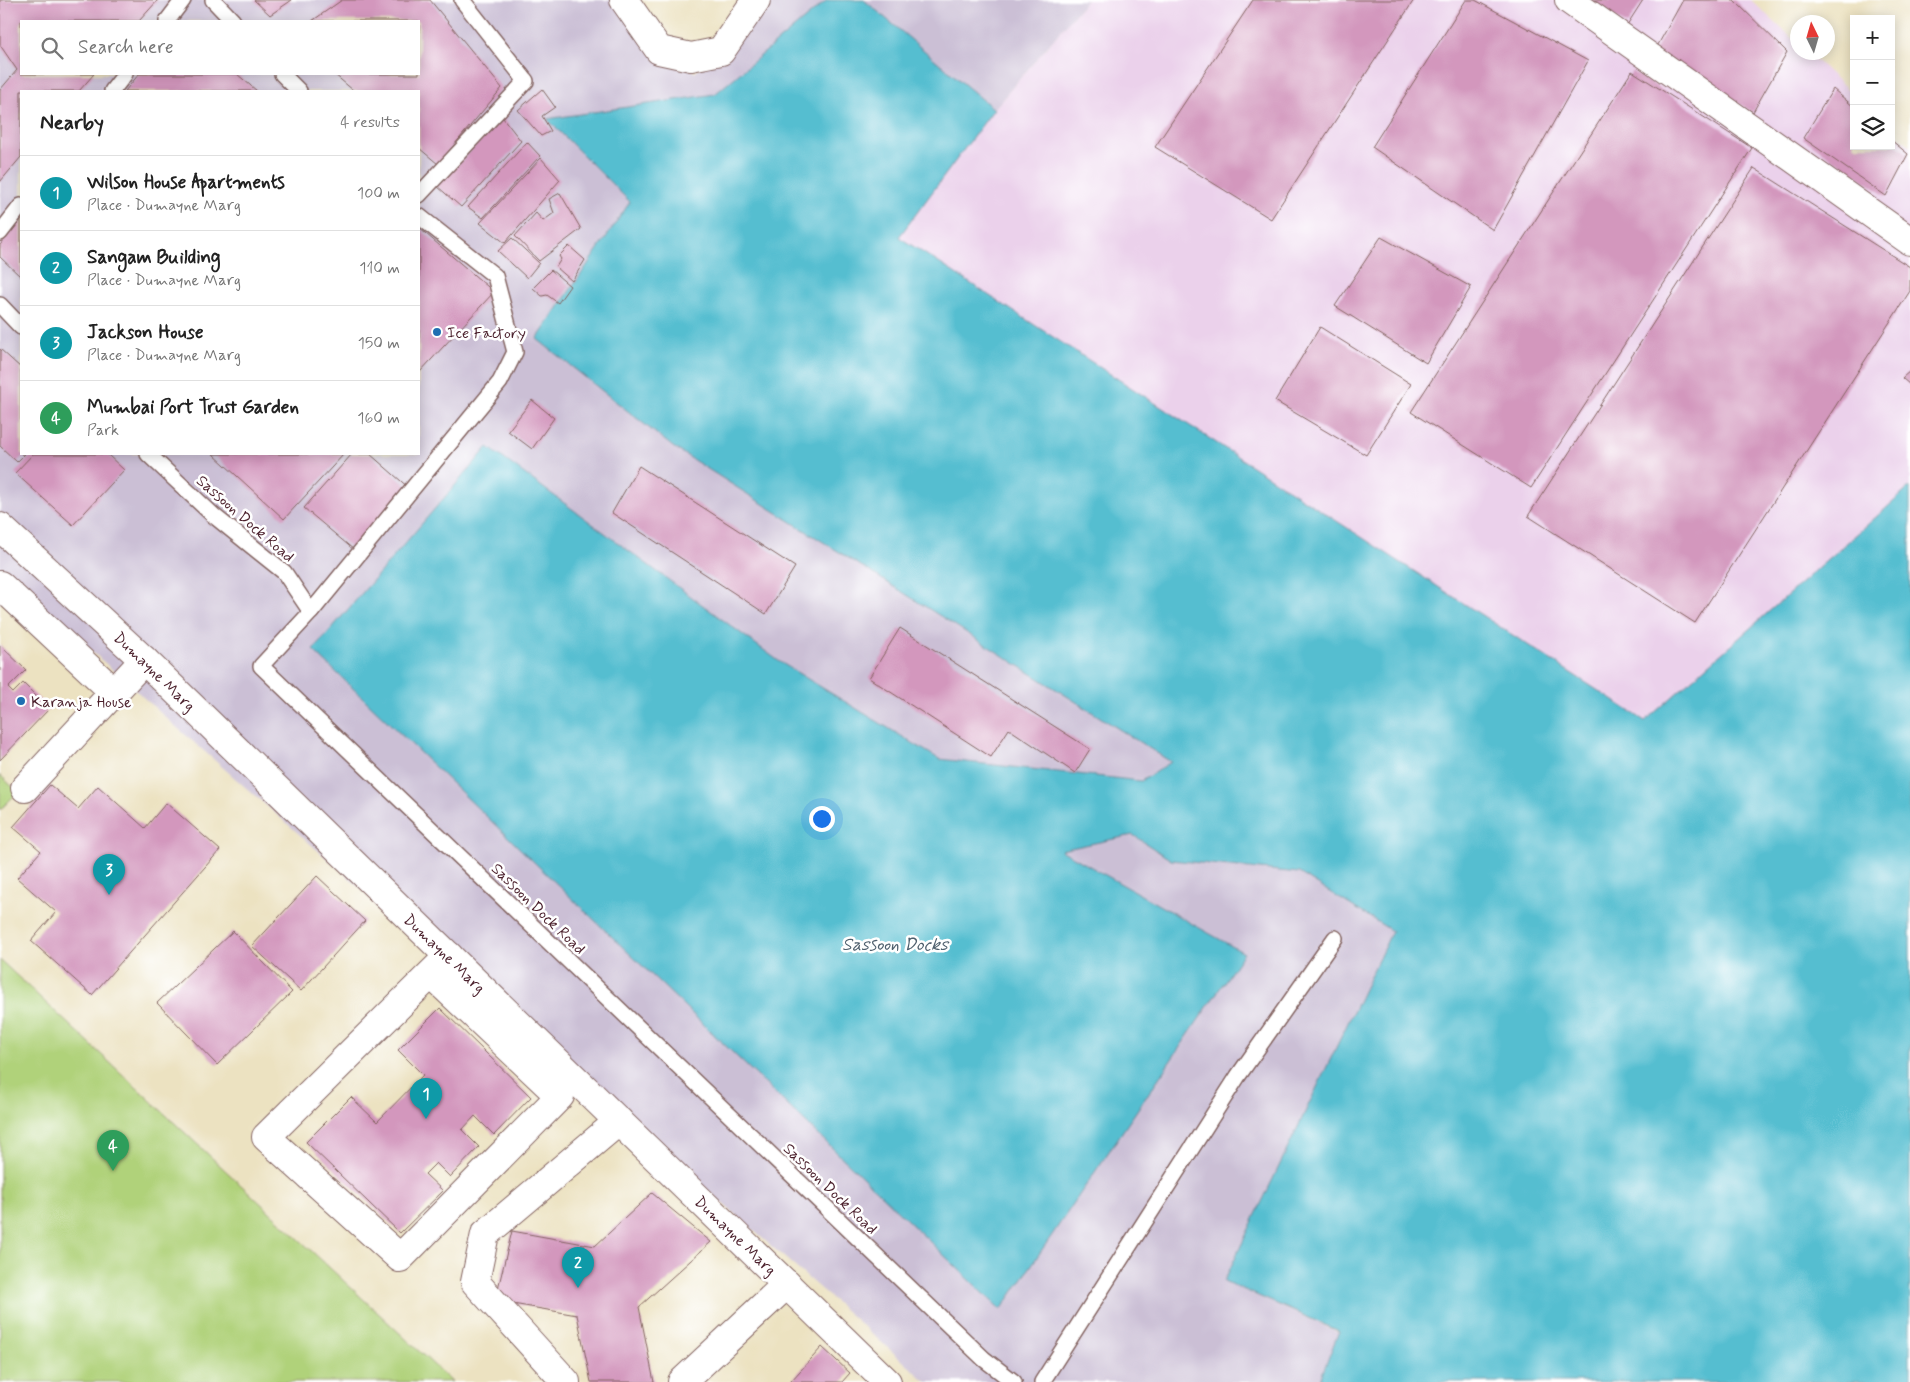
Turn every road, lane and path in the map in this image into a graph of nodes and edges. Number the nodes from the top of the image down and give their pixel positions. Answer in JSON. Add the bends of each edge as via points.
{"nodes":[{"id":1,"x":183,"y":0,"type":"edge"},
{"id":2,"x":213,"y":0,"type":"edge"},
{"id":3,"x":462,"y":0,"type":"edge"},
{"id":4,"x":624,"y":0,"type":"edge"},
{"id":5,"x":756,"y":0,"type":"edge"},
{"id":6,"x":1569,"y":0,"type":"edge"},
{"id":7,"x":167,"y":20,"type":"edge"},
{"id":8,"x":232,"y":20,"type":"edge"},
{"id":9,"x":124,"y":75,"type":"edge"},
{"id":10,"x":283,"y":75,"type":"edge"},
{"id":11,"x":113,"y":90,"type":"edge"},
{"id":12,"x":297,"y":90,"type":"edge"},
{"id":13,"x":420,"y":194,"type":"edge"},
{"id":14,"x":20,"y":207,"type":"edge"},
{"id":15,"x":420,"y":217,"type":"edge"},
{"id":16,"x":0,"y":233,"type":"edge"},
{"id":17,"x":1910,"y":241,"type":"edge"},
{"id":18,"x":0,"y":305,"type":"edge"},
{"id":19,"x":20,"y":326,"type":"edge"},
{"id":20,"x":149,"y":455,"type":"edge"},
{"id":21,"x":0,"y":527,"type":"edge"},
{"id":22,"x":0,"y":585,"type":"edge"},
{"id":23,"x":311,"y":612,"type":"junction"},
{"id":24,"x":144,"y":660,"type":"junction"},
{"id":25,"x":114,"y":692,"type":"junction"},
{"id":26,"x":25,"y":788,"type":"dead end"},
{"id":27,"x":1335,"y":938,"type":"dead end"},
{"id":28,"x":440,"y":965,"type":"junction"},
{"id":29,"x":618,"y":1121,"type":"junction"},
{"id":30,"x":787,"y":1284,"type":"junction"},
{"id":31,"x":566,"y":1382,"type":"edge"},
{"id":32,"x":682,"y":1382,"type":"edge"},
{"id":33,"x":887,"y":1382,"type":"edge"},
{"id":34,"x":1014,"y":1382,"type":"edge"},
{"id":35,"x":1042,"y":1382,"type":"edge"}],
"edges":[{"from":1,"to":7,"type":"lane"},
{"from":2,"to":8,"type":"lane"},
{"from":3,"to":13,"type":"lane","via":[[526,81]]},
{"from":4,"to":5,"type":"street","via":[[659,50],[691,56],[721,51]]},
{"from":6,"to":17,"type":"street"},
{"from":9,"to":11,"type":"lane"},
{"from":10,"to":12,"type":"lane"},
{"from":14,"to":16,"type":"lane"},
{"from":15,"to":23,"type":"lane","via":[[495,276],[515,352],[500,382]]},
{"from":18,"to":19,"type":"lane"},
{"from":20,"to":23,"type":"lane","name":"Sassoon Dock Road","via":[[213,515],[284,572]]},
{"from":21,"to":24,"type":"street","name":"Dumayne Marg"},
{"from":22,"to":25,"type":"street"},
{"from":23,"to":34,"type":"lane","name":"Sassoon Dock Road","via":[[261,666],[984,1359]]},
{"from":24,"to":25,"type":"street"},
{"from":24,"to":28,"type":"street","name":"Dumayne Marg"},
{"from":25,"to":26,"type":"street"},
{"from":27,"to":35,"type":"lane","via":[[1238,1076]]},
{"from":28,"to":28,"type":"street","via":[[266,1137],[400,1258],[560,1096]]},
{"from":28,"to":29,"type":"street","name":"Dumayne Marg"},
{"from":29,"to":30,"type":"street","name":"Dumayne Marg"},
{"from":29,"to":31,"type":"street","via":[[485,1234],[475,1282]]},
{"from":30,"to":32,"type":"street"},
{"from":30,"to":33,"type":"street","name":"Dumayne Marg"}]}
